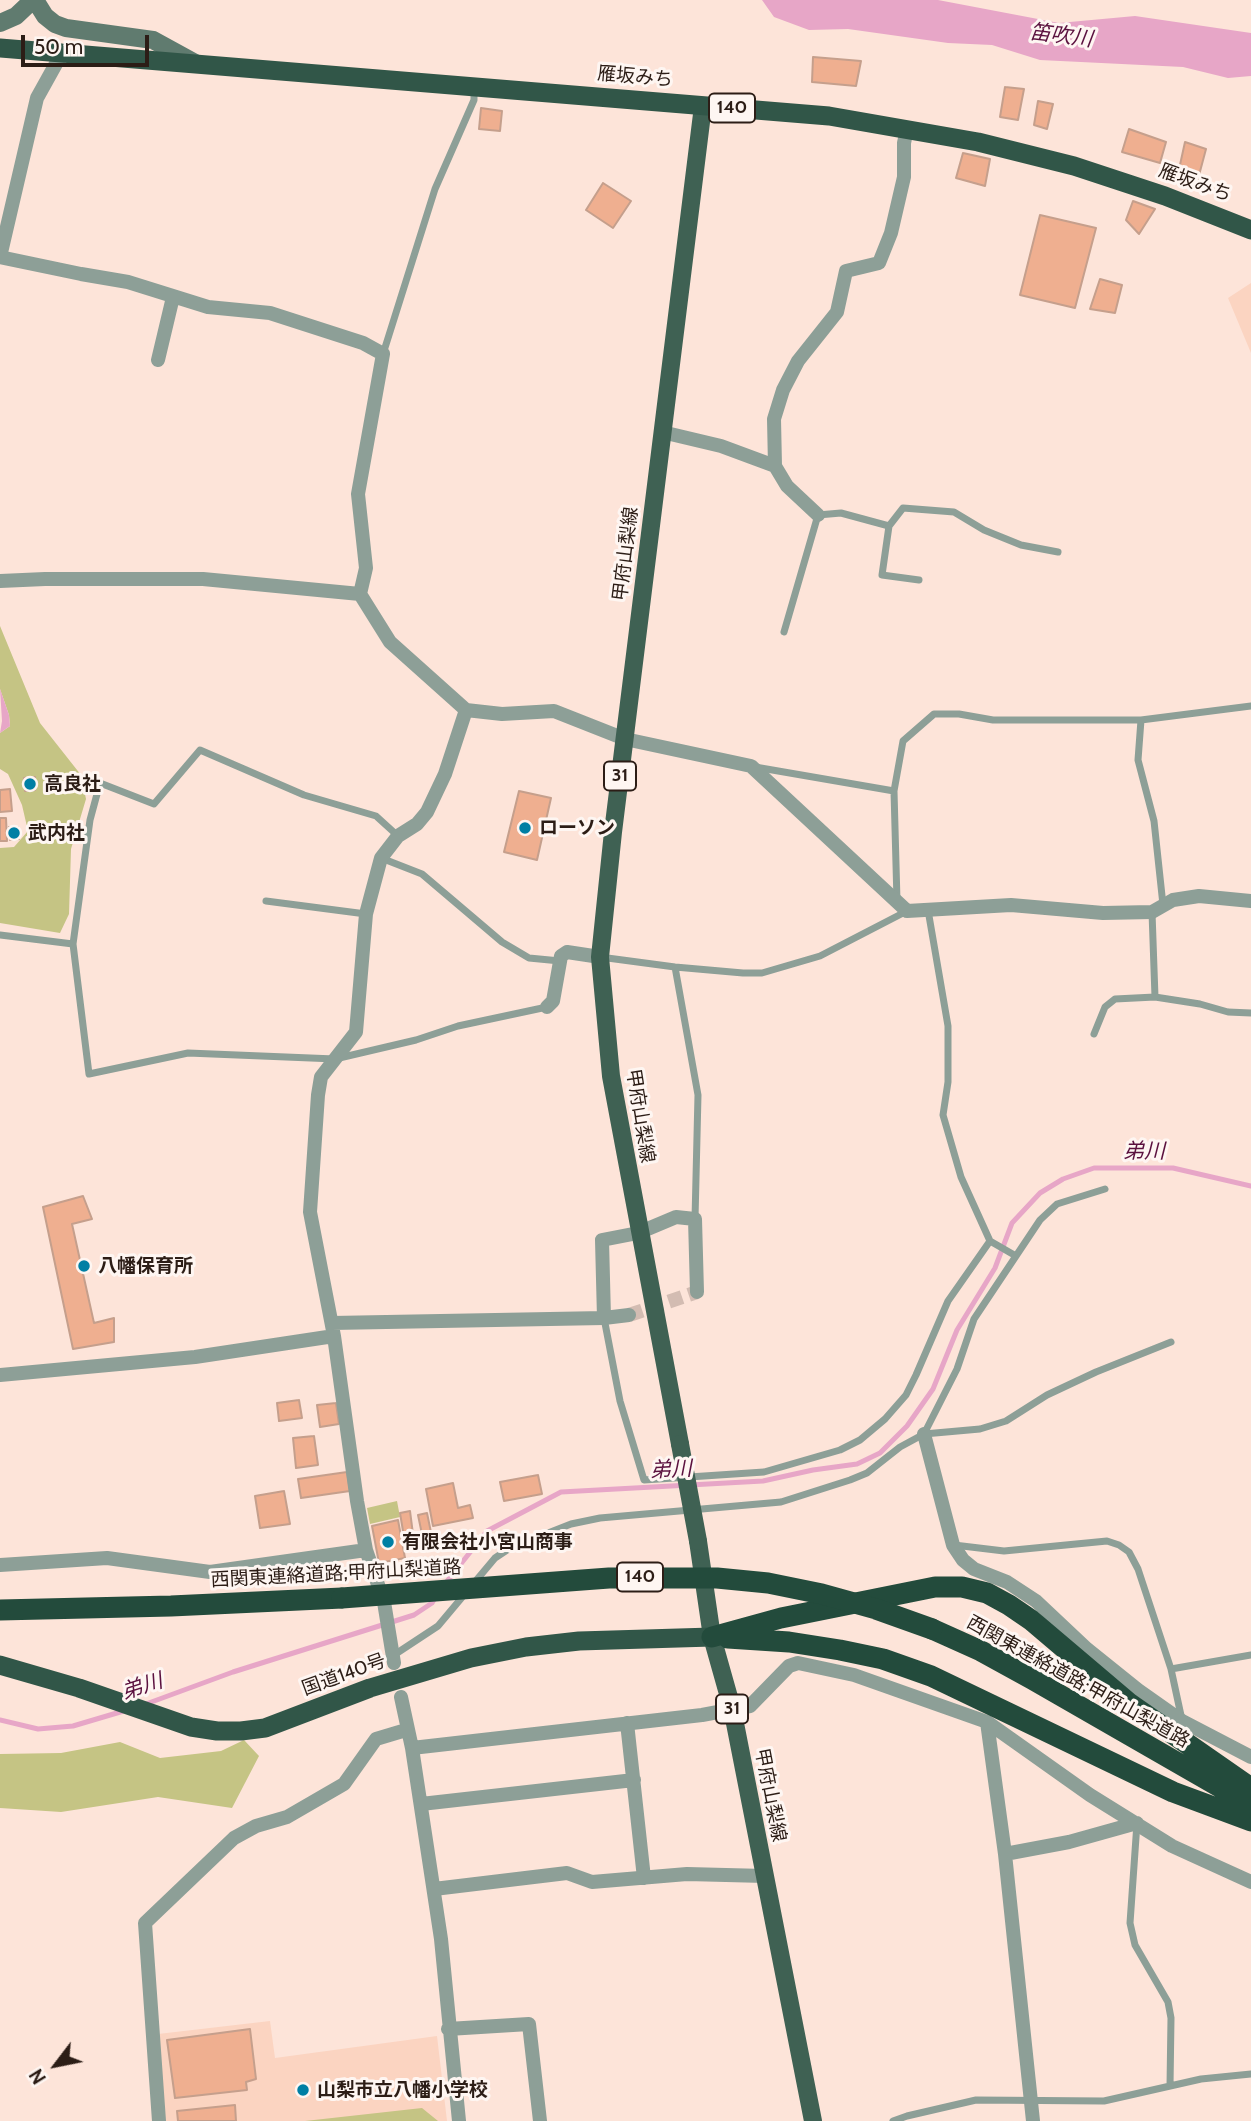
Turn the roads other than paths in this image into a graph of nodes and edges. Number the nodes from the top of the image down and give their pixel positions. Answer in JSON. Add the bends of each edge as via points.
{"nodes":[{"id":1,"x":34,"y":0,"type":"edge"},
{"id":2,"x":0,"y":23,"type":"edge"},
{"id":3,"x":0,"y":48,"type":"edge"},
{"id":4,"x":62,"y":53,"type":"junction"},
{"id":5,"x":198,"y":65,"type":"junction"},
{"id":6,"x":474,"y":86,"type":"junction"},
{"id":7,"x":703,"y":106,"type":"junction"},
{"id":8,"x":907,"y":129,"type":"junction"},
{"id":9,"x":1251,"y":230,"type":"edge"},
{"id":10,"x":173,"y":297,"type":"junction"},
{"id":11,"x":383,"y":354,"type":"junction"},
{"id":12,"x":158,"y":360,"type":"dead end"},
{"id":13,"x":662,"y":432,"type":"junction"},
{"id":14,"x":775,"y":466,"type":"junction"},
{"id":15,"x":818,"y":515,"type":"junction"},
{"id":16,"x":889,"y":526,"type":"junction"},
{"id":17,"x":1058,"y":552,"type":"dead end"},
{"id":18,"x":919,"y":580,"type":"dead end"},
{"id":19,"x":0,"y":582,"type":"edge"},
{"id":20,"x":360,"y":594,"type":"junction"},
{"id":21,"x":784,"y":632,"type":"dead end"},
{"id":22,"x":1251,"y":706,"type":"edge"},
{"id":23,"x":466,"y":710,"type":"junction"},
{"id":24,"x":1141,"y":720,"type":"junction"},
{"id":25,"x":625,"y":739,"type":"junction"},
{"id":26,"x":751,"y":766,"type":"junction"},
{"id":27,"x":894,"y":791,"type":"junction"},
{"id":28,"x":398,"y":836,"type":"junction"},
{"id":29,"x":381,"y":858,"type":"junction"},
{"id":30,"x":266,"y":901,"type":"dead end"},
{"id":31,"x":1251,"y":901,"type":"edge"},
{"id":32,"x":902,"y":906,"type":"junction"},
{"id":33,"x":1158,"y":909,"type":"junction"},
{"id":34,"x":928,"y":910,"type":"junction"},
{"id":35,"x":366,"y":914,"type":"junction"},
{"id":36,"x":0,"y":935,"type":"edge"},
{"id":37,"x":73,"y":944,"type":"junction"},
{"id":38,"x":600,"y":957,"type":"junction"},
{"id":39,"x":560,"y":961,"type":"junction"},
{"id":40,"x":675,"y":967,"type":"junction"},
{"id":41,"x":1154,"y":997,"type":"junction"},
{"id":42,"x":547,"y":1007,"type":"joint"},
{"id":43,"x":1251,"y":1013,"type":"edge"},
{"id":44,"x":1094,"y":1034,"type":"dead end"},
{"id":45,"x":335,"y":1059,"type":"junction"},
{"id":46,"x":1105,"y":1189,"type":"dead end"},
{"id":47,"x":695,"y":1219,"type":"junction"},
{"id":48,"x":638,"y":1233,"type":"junction"},
{"id":49,"x":990,"y":1241,"type":"junction"},
{"id":50,"x":1016,"y":1256,"type":"junction"},
{"id":51,"x":697,"y":1292,"type":"dead end"},
{"id":52,"x":629,"y":1315,"type":"tunnel mouth"},
{"id":53,"x":604,"y":1318,"type":"junction"},
{"id":54,"x":333,"y":1329,"type":"junction"},
{"id":55,"x":1171,"y":1342,"type":"dead end"},
{"id":56,"x":0,"y":1375,"type":"edge"},
{"id":57,"x":924,"y":1434,"type":"junction"},
{"id":58,"x":953,"y":1545,"type":"junction"},
{"id":59,"x":366,"y":1550,"type":"junction"},
{"id":60,"x":0,"y":1564,"type":"edge"},
{"id":61,"x":0,"y":1609,"type":"edge"},
{"id":62,"x":712,"y":1637,"type":"junction"},
{"id":63,"x":393,"y":1654,"type":"joint"},
{"id":64,"x":1251,"y":1655,"type":"edge"},
{"id":65,"x":0,"y":1665,"type":"edge"},
{"id":66,"x":1171,"y":1669,"type":"junction"},
{"id":67,"x":401,"y":1697,"type":"dead end"},
{"id":68,"x":732,"y":1708,"type":"junction"},
{"id":69,"x":1182,"y":1721,"type":"junction"},
{"id":70,"x":987,"y":1722,"type":"junction"},
{"id":71,"x":627,"y":1723,"type":"junction"},
{"id":72,"x":407,"y":1730,"type":"junction"},
{"id":73,"x":412,"y":1748,"type":"junction"},
{"id":74,"x":1251,"y":1757,"type":"edge"},
{"id":75,"x":634,"y":1780,"type":"junction"},
{"id":76,"x":1251,"y":1788,"type":"edge"},
{"id":77,"x":421,"y":1804,"type":"junction"},
{"id":78,"x":1251,"y":1805,"type":"edge"},
{"id":79,"x":1251,"y":1821,"type":"edge"},
{"id":80,"x":1137,"y":1823,"type":"junction"},
{"id":81,"x":1005,"y":1854,"type":"junction"},
{"id":82,"x":765,"y":1877,"type":"junction"},
{"id":83,"x":645,"y":1878,"type":"junction"},
{"id":84,"x":1251,"y":1882,"type":"edge"},
{"id":85,"x":434,"y":1889,"type":"junction"},
{"id":86,"x":448,"y":2029,"type":"junction"},
{"id":87,"x":1251,"y":2074,"type":"edge"},
{"id":88,"x":1170,"y":2086,"type":"junction"},
{"id":89,"x":1030,"y":2102,"type":"junction"},
{"id":90,"x":159,"y":2121,"type":"edge"},
{"id":91,"x":459,"y":2121,"type":"edge"},
{"id":92,"x":540,"y":2121,"type":"edge"},
{"id":93,"x":813,"y":2121,"type":"edge"},
{"id":94,"x":893,"y":2121,"type":"edge"},
{"id":95,"x":1033,"y":2121,"type":"edge"}],
"edges":[{"from":1,"to":2,"type":"main road"},
{"from":1,"to":5,"type":"main road","via":[[55,24],[153,40]]},
{"from":3,"to":4,"type":"highway","name":"雁坂みち","number":"140"},
{"from":4,"to":5,"type":"highway","name":"雁坂みち","number":"140"},
{"from":4,"to":10,"type":"street","via":[[37,98],[0,257],[128,282]]},
{"from":5,"to":6,"type":"highway","name":"雁坂みち","number":"140"},
{"from":6,"to":7,"type":"highway","name":"雁坂みち","number":"140"},
{"from":6,"to":11,"type":"lane","via":[[474,100],[435,189]]},
{"from":7,"to":8,"type":"highway","name":"雁坂みち","number":"140","via":[[829,116]]},
{"from":7,"to":13,"type":"main road","name":"甲府山梨線","number":"31"},
{"from":8,"to":9,"type":"highway","name":"雁坂みち","number":"140","via":[[1074,166]]},
{"from":8,"to":14,"type":"street","via":[[904,177],[891,233],[879,262],[846,271],[836,312],[798,361],[783,390],[774,419]]},
{"from":10,"to":11,"type":"street","via":[[208,307],[270,313],[363,343]]},
{"from":10,"to":12,"type":"street"},
{"from":11,"to":20,"type":"street","via":[[358,494],[366,568]]},
{"from":13,"to":14,"type":"street","via":[[721,446]]},
{"from":13,"to":25,"type":"main road","name":"甲府山梨線","number":"31"},
{"from":14,"to":15,"type":"street","via":[[787,486]]},
{"from":15,"to":16,"type":"lane","via":[[841,513]]},
{"from":15,"to":21,"type":"lane"},
{"from":16,"to":17,"type":"lane","via":[[903,508],[954,512],[1009,540]]},
{"from":16,"to":18,"type":"lane","via":[[882,575]]},
{"from":19,"to":20,"type":"street","via":[[203,579]]},
{"from":20,"to":23,"type":"street","via":[[390,642]]},
{"from":22,"to":24,"type":"lane"},
{"from":23,"to":25,"type":"street","via":[[502,715],[554,711]]},
{"from":23,"to":28,"type":"street","via":[[427,812]]},
{"from":24,"to":27,"type":"lane","via":[[993,720],[959,713],[933,714],[903,741]]},
{"from":24,"to":33,"type":"lane","via":[[1138,760],[1154,821]]},
{"from":25,"to":26,"type":"street"},
{"from":25,"to":38,"type":"main road","name":"甲府山梨線","number":"31"},
{"from":26,"to":27,"type":"lane"},
{"from":26,"to":32,"type":"street"},
{"from":27,"to":32,"type":"lane"},
{"from":28,"to":29,"type":"street"},
{"from":28,"to":37,"type":"lane","via":[[376,816],[304,795],[200,750],[154,804],[100,783],[90,820]]},
{"from":29,"to":35,"type":"street"},
{"from":29,"to":39,"type":"lane","via":[[422,874],[502,942],[529,958]]},
{"from":30,"to":35,"type":"lane"},
{"from":31,"to":33,"type":"street","via":[[1199,896],[1173,900]]},
{"from":32,"to":34,"type":"street"},
{"from":32,"to":40,"type":"lane","via":[[820,956],[762,973]]},
{"from":33,"to":34,"type":"street","via":[[1102,913],[1011,905]]},
{"from":33,"to":41,"type":"lane"},
{"from":34,"to":49,"type":"lane","via":[[948,1026],[943,1115],[961,1177]]},
{"from":35,"to":45,"type":"street","via":[[356,1032]]},
{"from":36,"to":37,"type":"lane"},
{"from":37,"to":45,"type":"lane","via":[[89,1074],[188,1053]]},
{"from":38,"to":39,"type":"street","via":[[567,952]]},
{"from":38,"to":40,"type":"lane"},
{"from":38,"to":48,"type":"main road","name":"甲府山梨線","number":"31","via":[[611,1076]]},
{"from":39,"to":42,"type":"street","via":[[553,1001]]},
{"from":40,"to":47,"type":"lane","via":[[698,1095]]},
{"from":41,"to":43,"type":"lane"},
{"from":41,"to":44,"type":"lane","via":[[1115,999],[1105,1007]]},
{"from":42,"to":45,"type":"lane"},
{"from":45,"to":54,"type":"street","via":[[321,1077],[310,1212]]},
{"from":46,"to":50,"type":"lane","via":[[1057,1204]]},
{"from":47,"to":48,"type":"street","via":[[676,1217]]},
{"from":47,"to":51,"type":"street"},
{"from":48,"to":53,"type":"street","via":[[602,1240]]},
{"from":48,"to":62,"type":"main road","name":"甲府山梨線","number":"31","bridge":true,"via":[[698,1541]]},
{"from":49,"to":50,"type":"lane"},
{"from":49,"to":53,"type":"lane","via":[[948,1301],[916,1375],[886,1419],[840,1450],[764,1472],[643,1480],[620,1401]]},
{"from":50,"to":57,"type":"lane","via":[[974,1319],[957,1369]]},
{"from":52,"to":53,"type":"street"},
{"from":53,"to":54,"type":"street"},
{"from":54,"to":56,"type":"street","via":[[195,1357]]},
{"from":54,"to":59,"type":"street"},
{"from":55,"to":57,"type":"lane","via":[[1059,1389],[1006,1422]]},
{"from":57,"to":58,"type":"street"},
{"from":57,"to":63,"type":"lane","via":[[867,1472],[781,1502],[600,1518],[510,1548],[495,1558],[438,1626]]},
{"from":58,"to":66,"type":"lane","via":[[1004,1551],[1107,1541],[1119,1545],[1138,1569]]},
{"from":58,"to":69,"type":"street","via":[[974,1569],[1007,1582],[1036,1601],[1087,1649]]},
{"from":59,"to":60,"type":"street","via":[[210,1572],[107,1558]]},
{"from":59,"to":63,"type":"street","via":[[384,1602]]},
{"from":61,"to":78,"type":"highway","name":"西関東連絡道路;甲府山梨道路","number":"140","bridge":true,"via":[[342,1598],[609,1578],[768,1583],[876,1609],[981,1651]]},
{"from":62,"to":65,"type":"highway","name":"国道140号","via":[[526,1647],[471,1658],[241,1731],[191,1727]]},
{"from":62,"to":68,"type":"main road","name":"甲府山梨線","number":"31"},
{"from":62,"to":76,"type":"highway","via":[[935,1587],[987,1593],[1031,1620],[1130,1704]]},
{"from":62,"to":79,"type":"highway","via":[[789,1642],[883,1659],[931,1676],[1173,1793]]},
{"from":64,"to":66,"type":"lane"},
{"from":66,"to":69,"type":"lane"},
{"from":67,"to":72,"type":"street"},
{"from":68,"to":70,"type":"street","via":[[750,1706],[789,1666],[798,1664],[854,1675]]},
{"from":68,"to":71,"type":"street"},
{"from":68,"to":82,"type":"main road","name":"甲府山梨線","number":"31"},
{"from":69,"to":74,"type":"street"},
{"from":70,"to":80,"type":"street"},
{"from":70,"to":81,"type":"street"},
{"from":71,"to":73,"type":"street"},
{"from":71,"to":75,"type":"street"},
{"from":72,"to":73,"type":"street"},
{"from":72,"to":90,"type":"street","via":[[376,1739],[344,1784],[287,1817],[234,1838],[145,1923]]},
{"from":73,"to":77,"type":"street"},
{"from":75,"to":77,"type":"street"},
{"from":75,"to":83,"type":"street"},
{"from":77,"to":85,"type":"street"},
{"from":80,"to":81,"type":"street"},
{"from":80,"to":84,"type":"street","via":[[1172,1846]]},
{"from":80,"to":88,"type":"lane","via":[[1130,1923],[1135,1945],[1168,2002]]},
{"from":81,"to":89,"type":"street"},
{"from":82,"to":83,"type":"street","via":[[687,1874]]},
{"from":82,"to":93,"type":"main road","name":"甲府山梨線","number":"31"},
{"from":83,"to":85,"type":"street","via":[[592,1882],[567,1873]]},
{"from":85,"to":86,"type":"street"},
{"from":86,"to":91,"type":"street"},
{"from":86,"to":92,"type":"street","via":[[529,2024]]},
{"from":87,"to":88,"type":"lane"},
{"from":88,"to":89,"type":"lane","via":[[1104,2101]]},
{"from":89,"to":94,"type":"lane","via":[[976,2100]]},
{"from":89,"to":95,"type":"street"}]}
